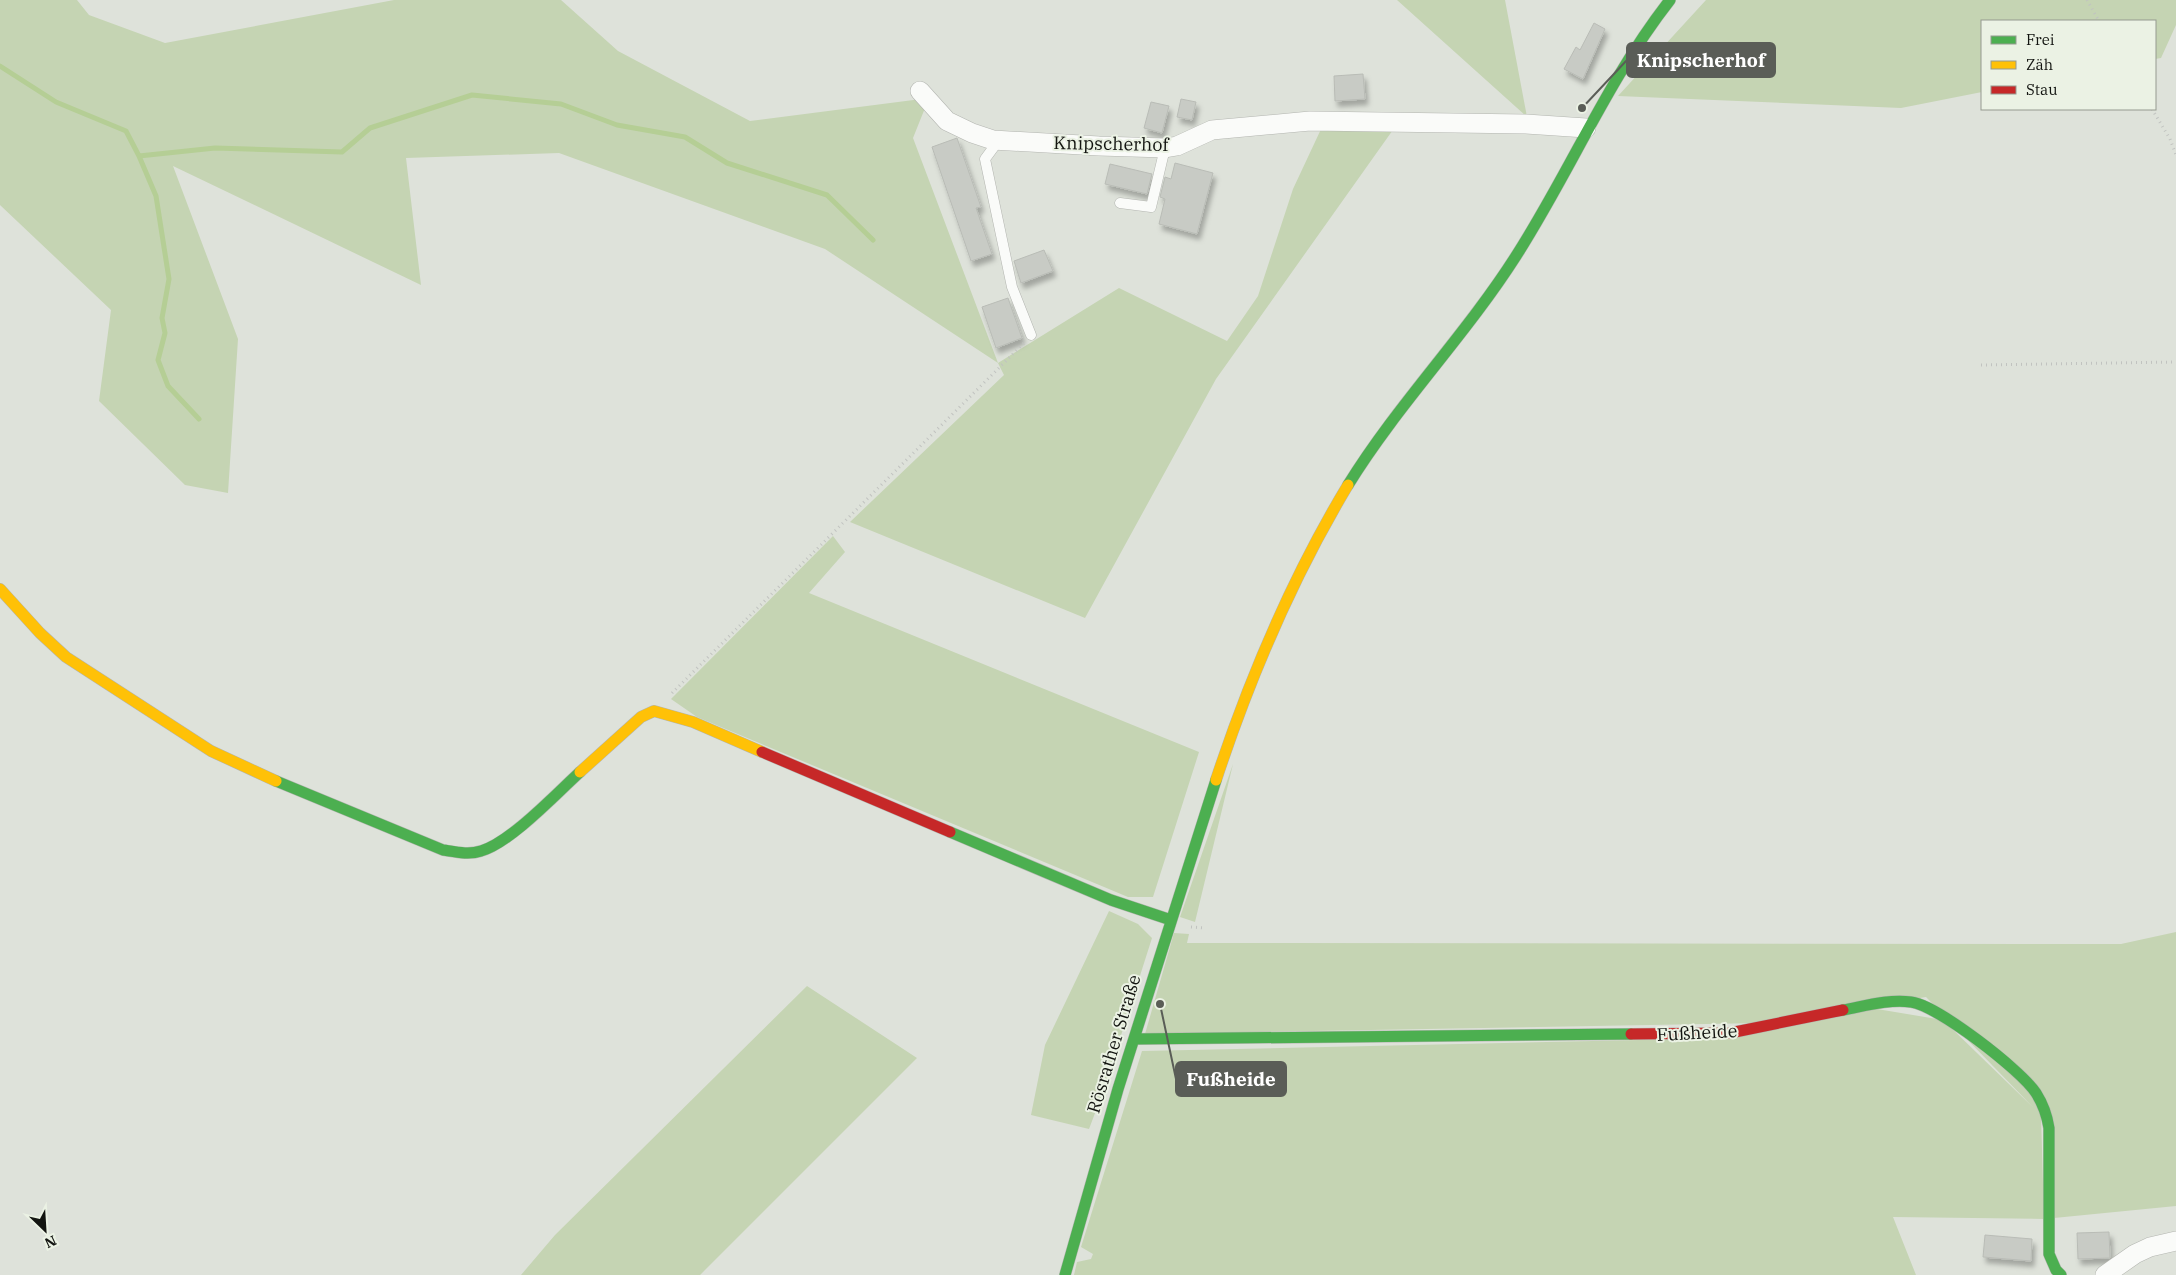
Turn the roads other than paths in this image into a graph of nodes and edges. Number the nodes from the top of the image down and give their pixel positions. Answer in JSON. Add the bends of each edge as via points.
{"nodes":[{"id":1,"x":1670,"y":0,"type":"edge"},
{"id":2,"x":920,"y":91,"type":"dead end"},
{"id":3,"x":1586,"y":128,"type":"junction"},
{"id":4,"x":999,"y":140,"type":"junction"},
{"id":5,"x":1165,"y":148,"type":"junction"},
{"id":6,"x":1120,"y":203,"type":"dead end"},
{"id":7,"x":1032,"y":335,"type":"road end"},
{"id":8,"x":0,"y":589,"type":"edge"},
{"id":9,"x":1171,"y":920,"type":"junction"},
{"id":10,"x":1134,"y":1039,"type":"junction"},
{"id":11,"x":2176,"y":1242,"type":"edge"},
{"id":12,"x":1065,"y":1275,"type":"edge"},
{"id":13,"x":2061,"y":1275,"type":"edge"},
{"id":14,"x":2105,"y":1275,"type":"edge"}],
"edges":[{"from":1,"to":3,"type":"street","name":"Rösrather Straße","via":[[1619,69]]},
{"from":2,"to":4,"type":"street","name":"Knipscherhof","via":[[947,121],[972,133]]},
{"from":3,"to":5,"type":"street","name":"Knipscherhof","via":[[1310,121],[1212,130]]},
{"from":3,"to":9,"type":"street","name":"Rösrather Straße","via":[[1515,259],[1378,441],[1306,559],[1276,621],[1241,707]]},
{"from":4,"to":5,"type":"street","name":"Knipscherhof"},
{"from":4,"to":7,"type":"lane","via":[[985,159],[1012,287]]},
{"from":5,"to":6,"type":"lane","via":[[1151,207]]},
{"from":8,"to":9,"type":"street","via":[[66,657],[211,751],[258,774],[443,850],[468,853],[496,844],[522,825],[641,717],[654,711],[693,722],[1111,900]]},
{"from":9,"to":10,"type":"street","name":"Rösrather Straße"},
{"from":10,"to":12,"type":"street","name":"Rösrather Straße"},
{"from":10,"to":13,"type":"street","name":"Fußheide","via":[[1730,1033],[1884,1002],[1912,1002],[1941,1014],[2011,1067],[2035,1091],[2046,1111],[2049,1128],[2049,1254]]},
{"from":11,"to":14,"type":"street","via":[[2142,1250]]}]}
